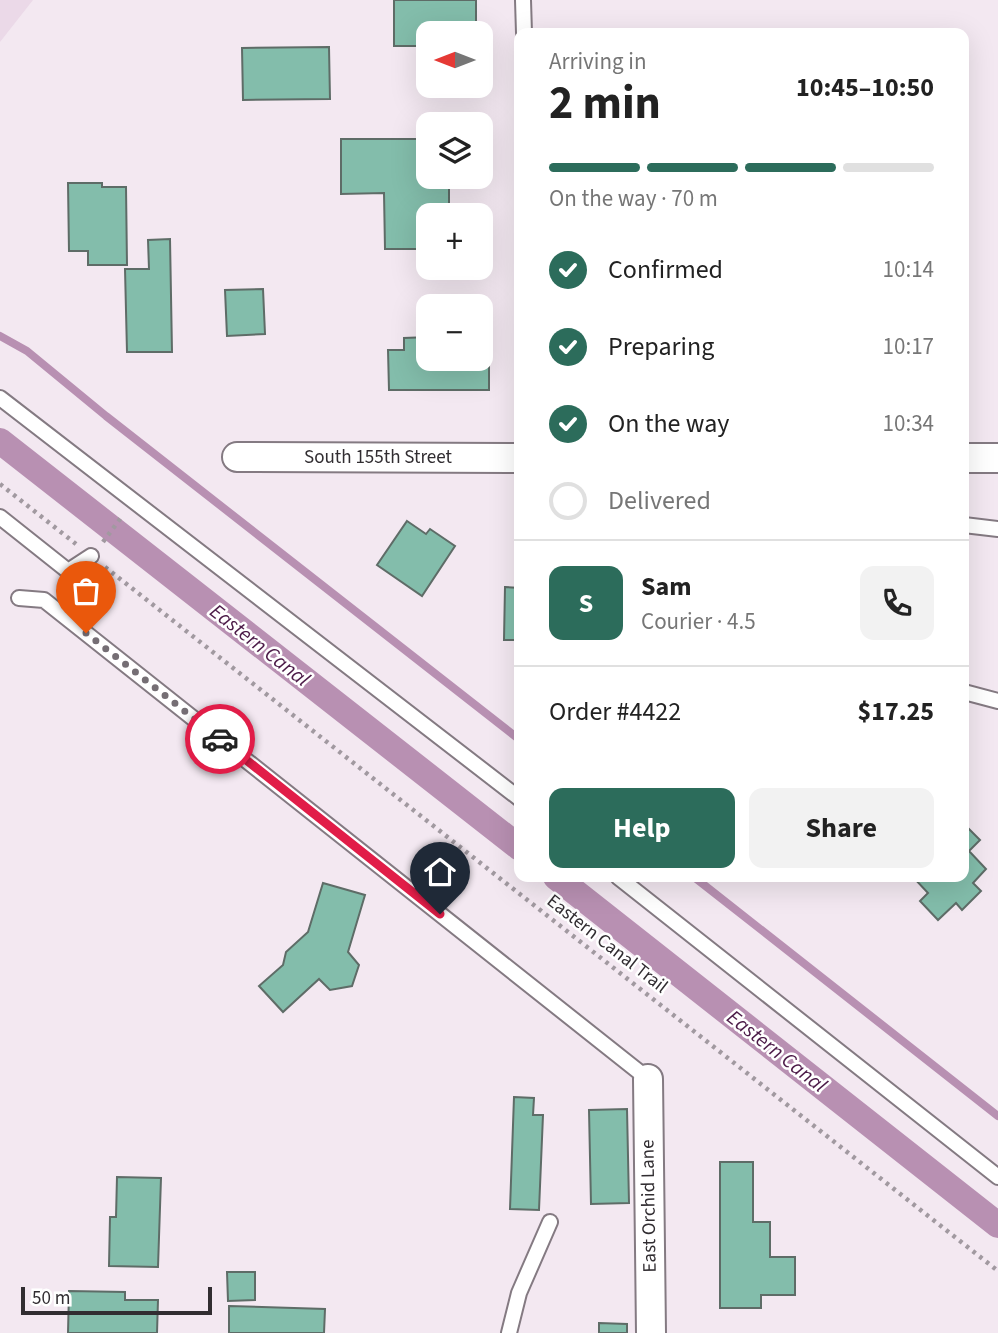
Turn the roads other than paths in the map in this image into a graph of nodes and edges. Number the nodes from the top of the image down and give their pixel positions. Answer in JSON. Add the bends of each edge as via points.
{"nodes":[{"id":1,"x":523,"y":0,"type":"edge"},
{"id":2,"x":524,"y":28,"type":"edge"},
{"id":3,"x":0,"y":398,"type":"edge"},
{"id":4,"x":237,"y":457,"type":"dead end"},
{"id":5,"x":514,"y":457,"type":"edge"},
{"id":6,"x":969,"y":458,"type":"edge"},
{"id":7,"x":998,"y":458,"type":"edge"},
{"id":8,"x":0,"y":517,"type":"edge"},
{"id":9,"x":969,"y":526,"type":"edge"},
{"id":10,"x":998,"y":529,"type":"edge"},
{"id":11,"x":92,"y":556,"type":"road end"},
{"id":12,"x":19,"y":598,"type":"dead end"},
{"id":13,"x":969,"y":693,"type":"edge"},
{"id":14,"x":998,"y":701,"type":"edge"},
{"id":15,"x":514,"y":794,"type":"edge"},
{"id":16,"x":624,"y":882,"type":"edge"},
{"id":17,"x":648,"y":1079,"type":"joint"},
{"id":18,"x":998,"y":1177,"type":"edge"},
{"id":19,"x":550,"y":1222,"type":"dead end"},
{"id":20,"x":509,"y":1333,"type":"edge"},
{"id":21,"x":651,"y":1333,"type":"edge"}],
"edges":[{"from":1,"to":2,"type":"lane"},
{"from":3,"to":15,"type":"lane"},
{"from":4,"to":5,"type":"street","name":"South 155th Street"},
{"from":6,"to":7,"type":"street"},
{"from":8,"to":11,"type":"lane","via":[[68,571]]},
{"from":9,"to":10,"type":"lane"},
{"from":12,"to":17,"type":"lane","via":[[44,600]]},
{"from":13,"to":14,"type":"lane"},
{"from":16,"to":18,"type":"lane"},
{"from":17,"to":21,"type":"street","name":"East Orchid Lane"},
{"from":19,"to":20,"type":"lane","via":[[519,1293]]}]}
